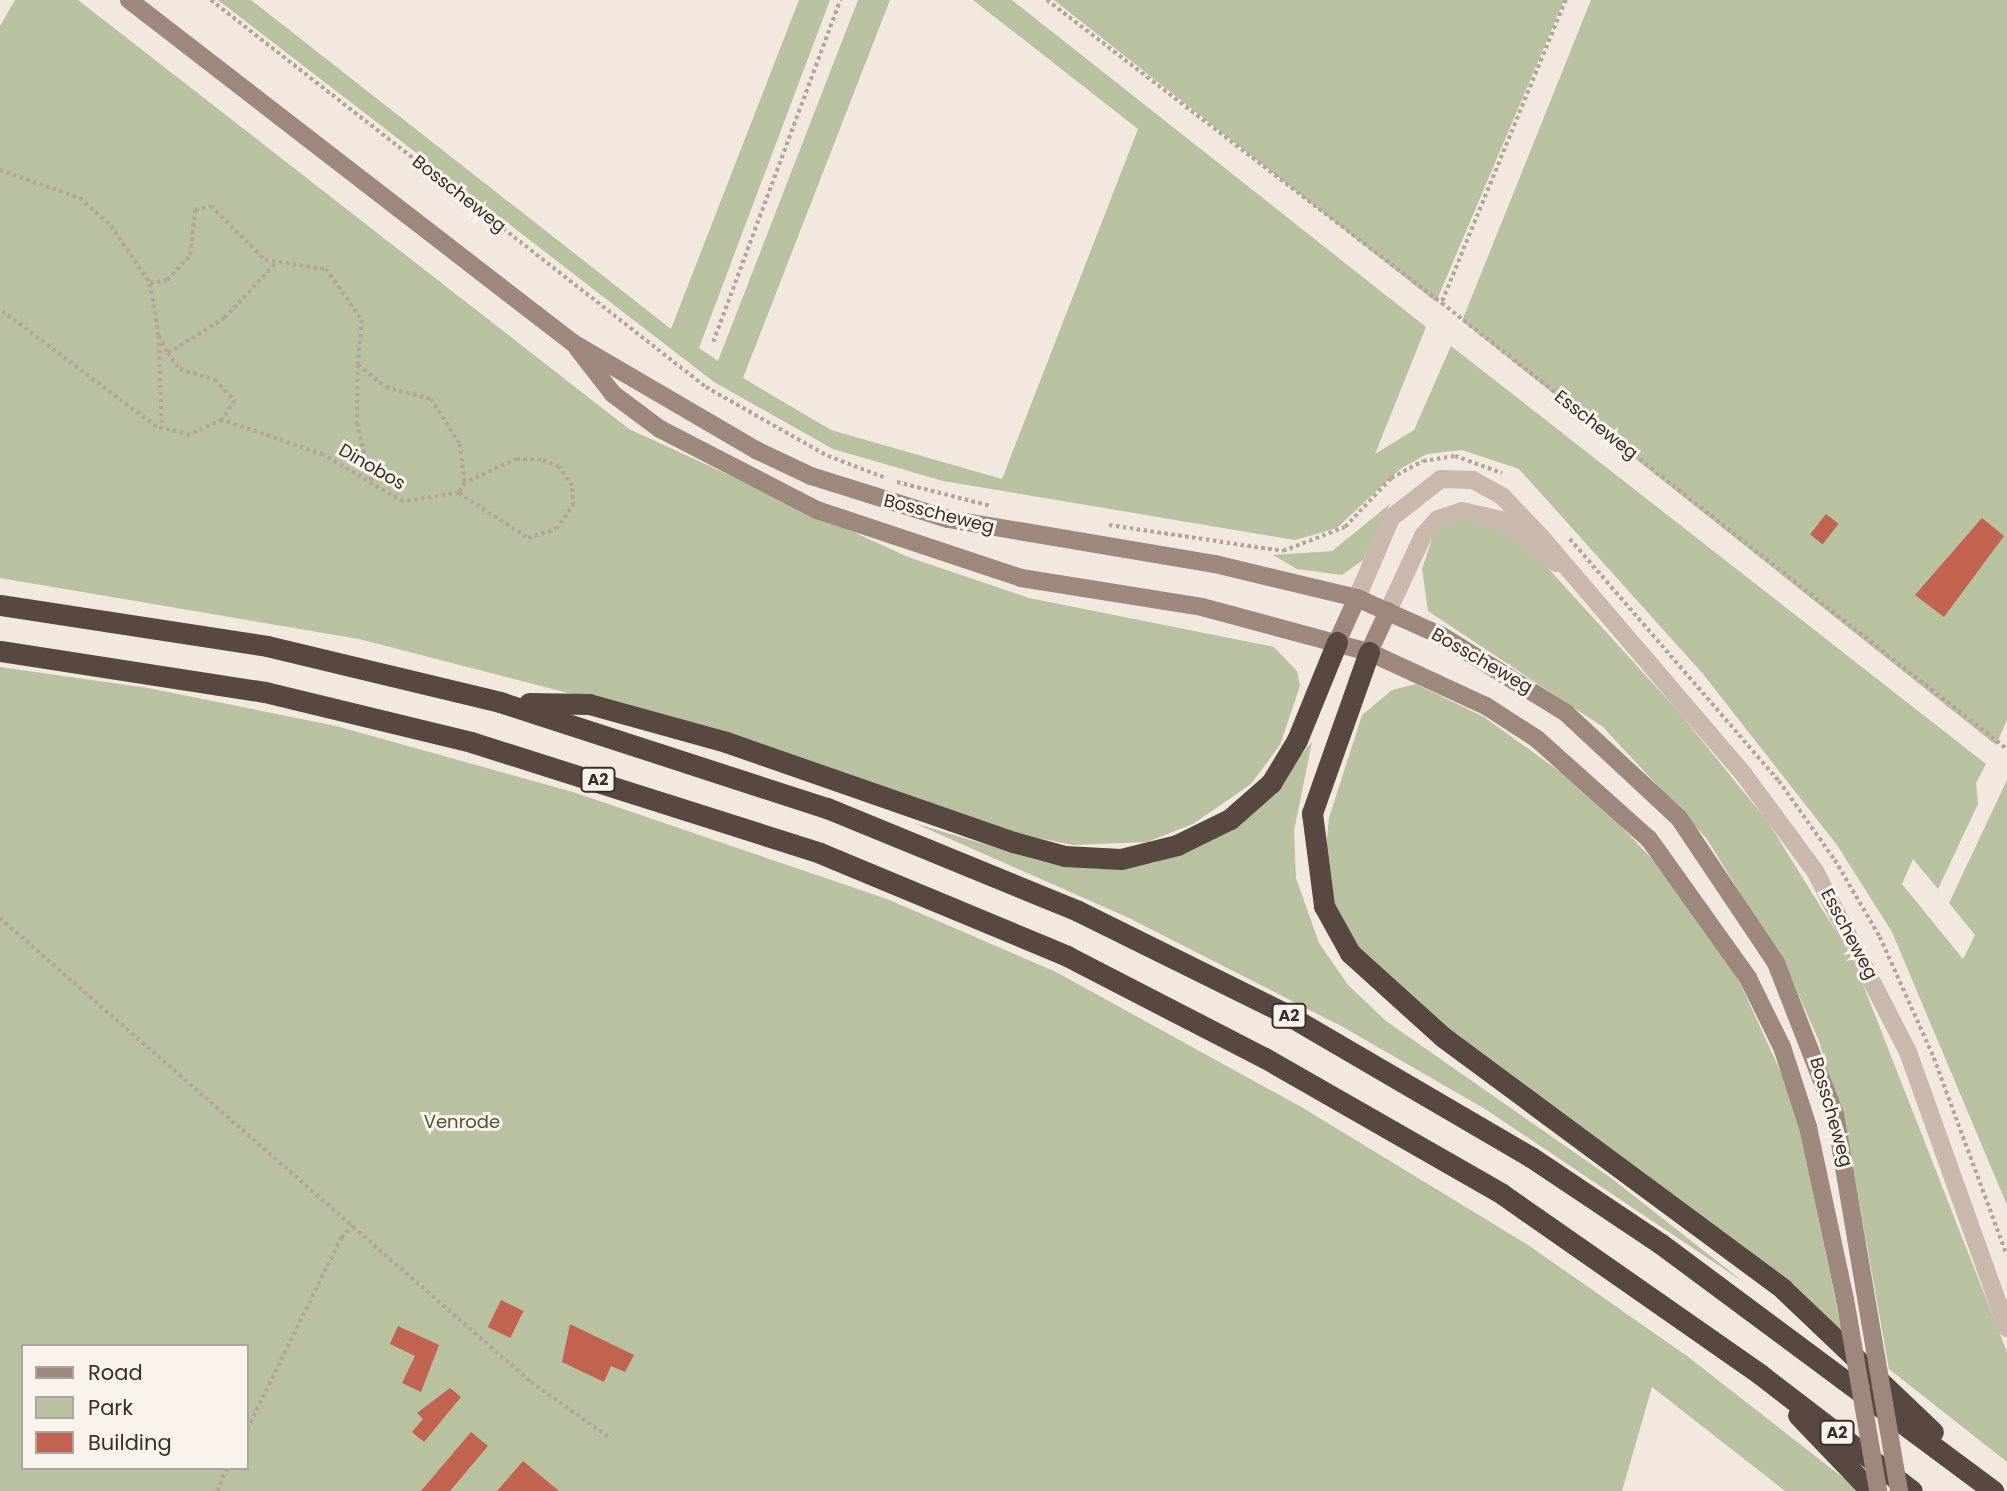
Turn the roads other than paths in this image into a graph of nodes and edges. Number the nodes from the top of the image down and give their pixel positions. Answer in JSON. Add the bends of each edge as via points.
{"nodes":[{"id":1,"x":129,"y":0,"type":"edge"},
{"id":2,"x":573,"y":343,"type":"junction"},
{"id":3,"x":1562,"y":567,"type":"junction"},
{"id":4,"x":1357,"y":598,"type":"junction"},
{"id":5,"x":0,"y":605,"type":"edge"},
{"id":6,"x":1388,"y":611,"type":"junction"},
{"id":7,"x":1337,"y":642,"type":"junction"},
{"id":8,"x":0,"y":651,"type":"edge"},
{"id":9,"x":1369,"y":652,"type":"junction"},
{"id":10,"x":500,"y":702,"type":"junction"},
{"id":11,"x":2007,"y":1328,"type":"edge"},
{"id":12,"x":1761,"y":1375,"type":"junction"},
{"id":13,"x":1871,"y":1491,"type":"edge"},
{"id":14,"x":1878,"y":1491,"type":"edge"},
{"id":15,"x":1899,"y":1491,"type":"edge"},
{"id":16,"x":1912,"y":1491,"type":"edge"},
{"id":17,"x":1994,"y":1491,"type":"edge"}],
"edges":[{"from":1,"to":2,"type":"main road","name":"Bosscheweg"},
{"from":2,"to":4,"type":"main road","name":"Bosscheweg","via":[[756,450],[887,502],[1039,537],[1215,564]]},
{"from":2,"to":7,"type":"main road","name":"Bosscheweg","via":[[613,394],[660,429],[881,536],[1021,578],[1202,607]]},
{"from":3,"to":4,"type":"street","name":"Esscheweg","via":[[1502,496],[1473,480],[1441,479],[1391,518]]},
{"from":3,"to":6,"type":"street","name":"Esscheweg","via":[[1501,520],[1462,510],[1438,519],[1423,536]]},
{"from":3,"to":11,"type":"street","name":"Esscheweg","via":[[1742,772],[1815,871],[1908,1052]]},
{"from":4,"to":6,"type":"main road","name":"Bosscheweg"},
{"from":4,"to":7,"type":"main road"},
{"from":5,"to":10,"type":"highway","number":"A2","via":[[267,646]]},
{"from":6,"to":9,"type":"main road"},
{"from":6,"to":15,"type":"main road","name":"Bosscheweg","bridge":true,"via":[[1506,672],[1566,713],[1635,772],[1736,895],[1776,963],[1835,1114]]},
{"from":7,"to":9,"type":"main road","name":"Bosscheweg"},
{"from":7,"to":10,"type":"highway","number":"A2","via":[[1297,740],[1271,783],[1230,819],[1177,845],[1121,859],[1065,856],[1013,842],[726,743],[589,704]]},
{"from":8,"to":12,"type":"highway","number":"A2","via":[[265,692],[471,742],[832,858],[1067,956],[1424,1146]]},
{"from":9,"to":14,"type":"main road","name":"Bosscheweg","bridge":true,"via":[[1486,706],[1590,780],[1649,839],[1709,915],[1782,1047],[1825,1191]]},
{"from":9,"to":17,"type":"highway","number":"A2","via":[[1312,813],[1324,906],[1350,953],[1443,1037],[1783,1289]]},
{"from":10,"to":17,"type":"highway","number":"A2","via":[[673,754],[890,833],[1078,911],[1286,1014],[1460,1114],[1661,1244]]},
{"from":12,"to":13,"type":"highway","number":"A2"},
{"from":12,"to":16,"type":"highway","number":"A2"}]}
